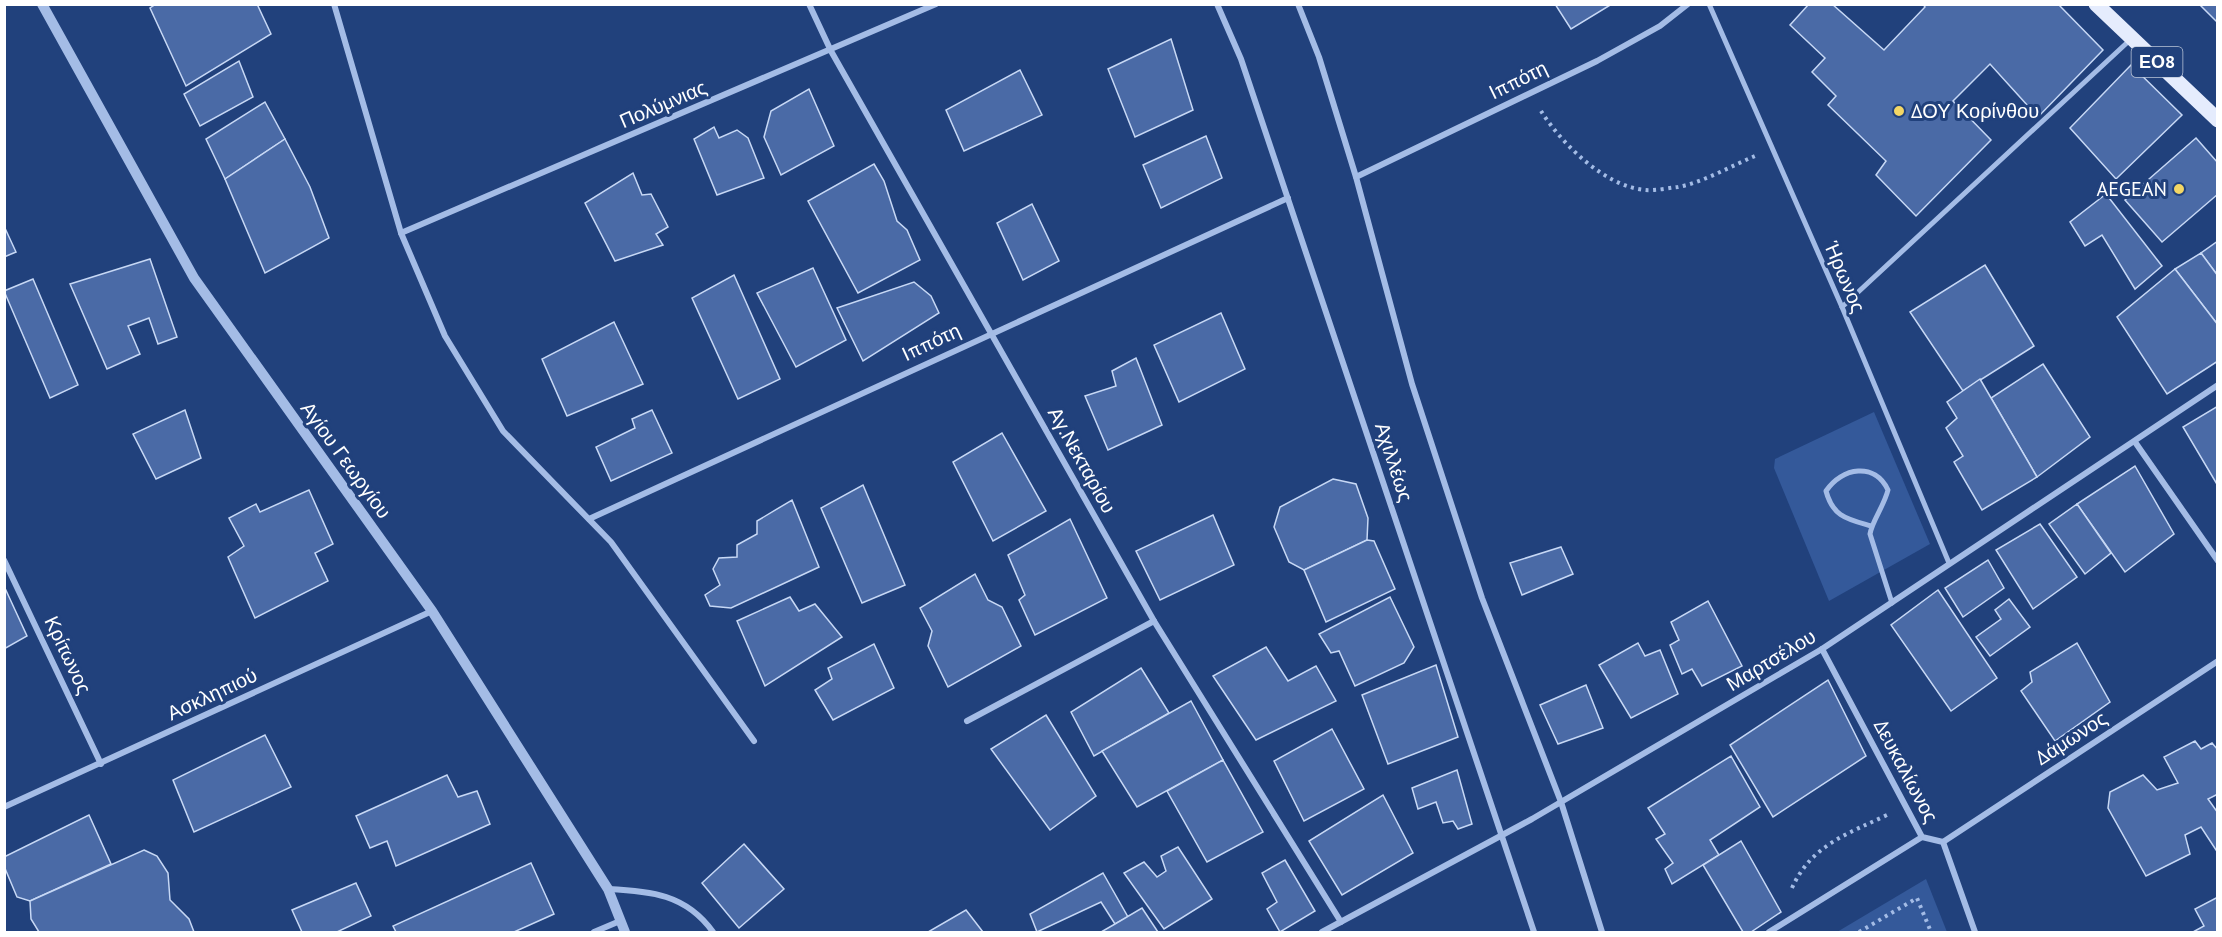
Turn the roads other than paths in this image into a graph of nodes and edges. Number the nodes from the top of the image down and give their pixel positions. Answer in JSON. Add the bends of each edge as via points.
{"nodes":[{"id":1,"x":42,"y":4,"type":"edge"},
{"id":2,"x":334,"y":4,"type":"edge"},
{"id":3,"x":809,"y":4,"type":"edge"},
{"id":4,"x":936,"y":4,"type":"edge"},
{"id":5,"x":1217,"y":4,"type":"edge"},
{"id":6,"x":1298,"y":4,"type":"edge"},
{"id":7,"x":1688,"y":4,"type":"edge"},
{"id":8,"x":1709,"y":4,"type":"edge"},
{"id":9,"x":2096,"y":4,"type":"edge"},
{"id":10,"x":2132,"y":38,"type":"junction"},
{"id":11,"x":831,"y":51,"type":"junction"},
{"id":12,"x":2217,"y":120,"type":"edge"},
{"id":13,"x":1356,"y":177,"type":"junction"},
{"id":14,"x":1288,"y":198,"type":"junction"},
{"id":15,"x":401,"y":232,"type":"junction"},
{"id":16,"x":1842,"y":307,"type":"junction"},
{"id":17,"x":992,"y":332,"type":"junction"},
{"id":18,"x":2217,"y":385,"type":"edge"},
{"id":19,"x":2135,"y":442,"type":"junction"},
{"id":20,"x":589,"y":519,"type":"junction"},
{"id":21,"x":1871,"y":526,"type":"junction"},
{"id":22,"x":4,"y":560,"type":"edge"},
{"id":23,"x":2217,"y":561,"type":"edge"},
{"id":24,"x":1949,"y":563,"type":"junction"},
{"id":25,"x":1892,"y":603,"type":"junction"},
{"id":26,"x":432,"y":610,"type":"junction"},
{"id":27,"x":1154,"y":621,"type":"junction"},
{"id":28,"x":1822,"y":649,"type":"junction"},
{"id":29,"x":2217,"y":661,"type":"edge"},
{"id":30,"x":967,"y":721,"type":"dead end"},
{"id":31,"x":754,"y":741,"type":"dead end"},
{"id":32,"x":101,"y":764,"type":"junction"},
{"id":33,"x":1561,"y":802,"type":"junction"},
{"id":34,"x":4,"y":807,"type":"edge"},
{"id":35,"x":1501,"y":836,"type":"junction"},
{"id":36,"x":1922,"y":837,"type":"junction"},
{"id":37,"x":1943,"y":842,"type":"junction"},
{"id":38,"x":608,"y":889,"type":"junction"},
{"id":39,"x":620,"y":921,"type":"junction"},
{"id":40,"x":1341,"y":922,"type":"junction"},
{"id":41,"x":594,"y":933,"type":"edge"},
{"id":42,"x":625,"y":933,"type":"edge"},
{"id":43,"x":713,"y":933,"type":"edge"},
{"id":44,"x":1322,"y":933,"type":"edge"},
{"id":45,"x":1534,"y":933,"type":"edge"},
{"id":46,"x":1602,"y":933,"type":"edge"},
{"id":47,"x":1769,"y":933,"type":"edge"},
{"id":48,"x":1975,"y":933,"type":"edge"}],
"edges":[{"from":1,"to":26,"type":"street","name":"Αγίου Γεωργίου","via":[[194,278]]},
{"from":2,"to":15,"type":"street"},
{"from":3,"to":11,"type":"street","name":"Αγ.Νεκταρίου"},
{"from":4,"to":11,"type":"street","name":"Πολύμνιας"},
{"from":5,"to":14,"type":"street","name":"Αχιλλέως","via":[[1241,59]]},
{"from":6,"to":13,"type":"street","via":[[1319,57]]},
{"from":7,"to":13,"type":"street","name":"Ιππότη","via":[[1660,26],[1597,61]]},
{"from":8,"to":16,"type":"street","name":"Ήρωνος"},
{"from":9,"to":10,"type":"main road","number":"ΕΟ8"},
{"from":10,"to":12,"type":"main road","number":"ΕΟ8"},
{"from":10,"to":16,"type":"street"},
{"from":11,"to":15,"type":"street","name":"Πολύμνιας"},
{"from":11,"to":17,"type":"street","name":"Αγ.Νεκταρίου"},
{"from":13,"to":33,"type":"street","via":[[1415,395],[1486,608]]},
{"from":14,"to":17,"type":"street","name":"Ιππότη"},
{"from":14,"to":35,"type":"street","name":"Αχιλλέως"},
{"from":15,"to":20,"type":"street","via":[[445,336],[503,431]]},
{"from":16,"to":24,"type":"street","name":"Ήρωνος"},
{"from":17,"to":20,"type":"street","name":"Ιππότη"},
{"from":17,"to":27,"type":"street","name":"Αγ.Νεκταρίου"},
{"from":18,"to":19,"type":"street","name":"Μαρτσέλου"},
{"from":19,"to":23,"type":"street"},
{"from":19,"to":24,"type":"street","name":"Μαρτσέλου"},
{"from":20,"to":31,"type":"street","via":[[611,542]]},
{"from":21,"to":21,"type":"street","via":[[1883,508],[1888,490],[1884,479],[1862,470],[1833,481],[1826,491],[1830,505],[1838,514]]},
{"from":21,"to":25,"type":"street","via":[[1870,534]]},
{"from":22,"to":32,"type":"street","name":"Κρίτωνος"},
{"from":24,"to":25,"type":"street","name":"Μαρτσέλου"},
{"from":25,"to":28,"type":"street","name":"Μαρτσέλου"},
{"from":26,"to":32,"type":"street","name":"Ασκληπιού"},
{"from":26,"to":38,"type":"street","name":"Αγίου Γεωργίου"},
{"from":27,"to":30,"type":"street"},
{"from":27,"to":40,"type":"street","name":"Αγ.Νεκταρίου"},
{"from":28,"to":33,"type":"street","name":"Μαρτσέλου"},
{"from":28,"to":36,"type":"street","name":"Δευκαλίωνος"},
{"from":29,"to":37,"type":"street","name":"Δάμωνος"},
{"from":32,"to":34,"type":"street","name":"Ασκληπιού"},
{"from":33,"to":35,"type":"street","name":"Μαρτσέλου"},
{"from":33,"to":46,"type":"street"},
{"from":35,"to":40,"type":"street","name":"Μαρτσέλου"},
{"from":35,"to":45,"type":"street","name":"Αχιλλέως"},
{"from":36,"to":37,"type":"street","name":"Δευκαλίωνος"},
{"from":36,"to":47,"type":"street"},
{"from":37,"to":48,"type":"street","name":"Δευκαλίωνος"},
{"from":38,"to":39,"type":"street","name":"Αγίου Γεωργίου"},
{"from":38,"to":43,"type":"street","via":[[669,896],[705,922]]},
{"from":39,"to":41,"type":"street"},
{"from":39,"to":42,"type":"street","name":"Αγίου Γεωργίου"},
{"from":40,"to":44,"type":"street","name":"Μαρτσέλου"}]}
